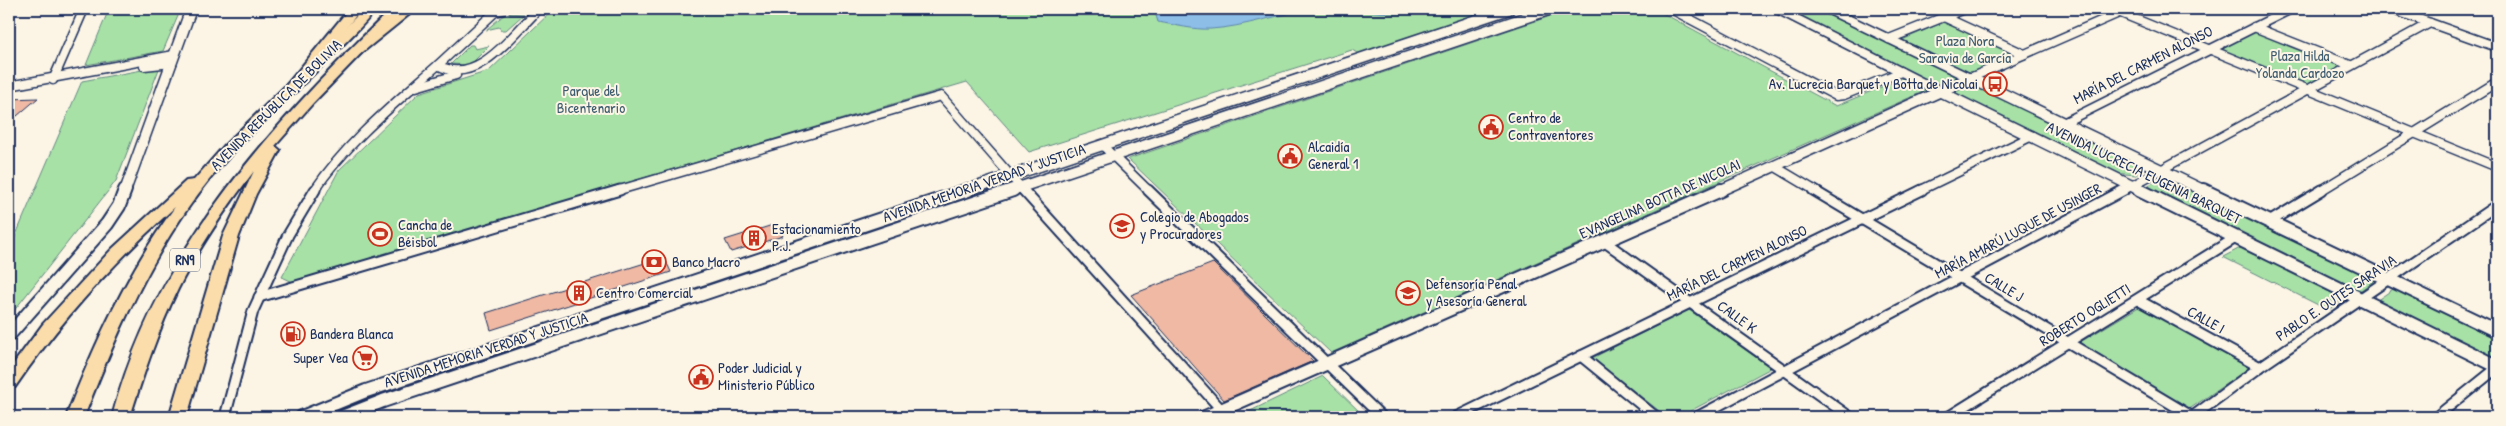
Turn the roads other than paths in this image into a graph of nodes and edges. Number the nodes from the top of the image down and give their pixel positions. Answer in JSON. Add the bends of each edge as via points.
{"nodes":[{"id":1,"x":84,"y":9,"type":"edge"},
{"id":2,"x":191,"y":9,"type":"edge"},
{"id":3,"x":355,"y":9,"type":"edge"},
{"id":4,"x":370,"y":9,"type":"edge"},
{"id":5,"x":398,"y":9,"type":"edge"},
{"id":6,"x":410,"y":9,"type":"edge"},
{"id":7,"x":507,"y":9,"type":"edge"},
{"id":8,"x":532,"y":9,"type":"edge"},
{"id":9,"x":1509,"y":9,"type":"edge"},
{"id":10,"x":1551,"y":9,"type":"edge"},
{"id":11,"x":1672,"y":9,"type":"edge"},
{"id":12,"x":1777,"y":9,"type":"edge"},
{"id":13,"x":1828,"y":9,"type":"edge"},
{"id":14,"x":1964,"y":9,"type":"edge"},
{"id":15,"x":2111,"y":9,"type":"edge"},
{"id":16,"x":2128,"y":9,"type":"edge"},
{"id":17,"x":2291,"y":9,"type":"edge"},
{"id":18,"x":2391,"y":9,"type":"edge"},
{"id":19,"x":497,"y":10,"type":"edge"},
{"id":20,"x":2120,"y":12,"type":"junction"},
{"id":21,"x":1944,"y":17,"type":"junction"},
{"id":22,"x":2430,"y":23,"type":"junction"},
{"id":23,"x":2254,"y":27,"type":"junction"},
{"id":24,"x":1889,"y":39,"type":"junction"},
{"id":25,"x":2497,"y":47,"type":"edge"},
{"id":26,"x":2209,"y":49,"type":"junction"},
{"id":27,"x":2024,"y":54,"type":"junction"},
{"id":28,"x":350,"y":56,"type":"junction"},
{"id":29,"x":173,"y":59,"type":"junction"},
{"id":30,"x":438,"y":65,"type":"junction"},
{"id":31,"x":2350,"y":65,"type":"junction"},
{"id":32,"x":464,"y":72,"type":"junction"},
{"id":33,"x":1901,"y":72,"type":"junction"},
{"id":34,"x":1970,"y":78,"type":"junction"},
{"id":35,"x":53,"y":80,"type":"junction"},
{"id":36,"x":2497,"y":82,"type":"edge"},
{"id":37,"x":9,"y":86,"type":"edge"},
{"id":38,"x":411,"y":89,"type":"junction"},
{"id":39,"x":2308,"y":89,"type":"junction"},
{"id":40,"x":9,"y":90,"type":"edge"},
{"id":41,"x":290,"y":90,"type":"junction"},
{"id":42,"x":1941,"y":92,"type":"junction"},
{"id":43,"x":2062,"y":122,"type":"junction"},
{"id":44,"x":287,"y":125,"type":"junction"},
{"id":45,"x":2413,"y":133,"type":"junction"},
{"id":46,"x":2032,"y":136,"type":"junction"},
{"id":47,"x":1102,"y":145,"type":"junction"},
{"id":48,"x":224,"y":154,"type":"junction"},
{"id":49,"x":1114,"y":156,"type":"junction"},
{"id":50,"x":1774,"y":166,"type":"junction"},
{"id":51,"x":2497,"y":167,"type":"edge"},
{"id":52,"x":2160,"y":170,"type":"junction"},
{"id":53,"x":1011,"y":176,"type":"junction"},
{"id":54,"x":2132,"y":186,"type":"junction"},
{"id":55,"x":1022,"y":188,"type":"junction"},
{"id":56,"x":2497,"y":205,"type":"edge"},
{"id":57,"x":2487,"y":212,"type":"junction"},
{"id":58,"x":2497,"y":216,"type":"edge"},
{"id":59,"x":1862,"y":219,"type":"junction"},
{"id":60,"x":2269,"y":222,"type":"junction"},
{"id":61,"x":2237,"y":237,"type":"junction"},
{"id":62,"x":1605,"y":242,"type":"junction"},
{"id":63,"x":1960,"y":278,"type":"junction"},
{"id":64,"x":2391,"y":280,"type":"junction"},
{"id":65,"x":259,"y":297,"type":"junction"},
{"id":66,"x":2362,"y":299,"type":"junction"},
{"id":67,"x":2138,"y":300,"type":"junction"},
{"id":68,"x":1690,"y":302,"type":"junction"},
{"id":69,"x":2497,"y":331,"type":"edge"},
{"id":70,"x":9,"y":335,"type":"edge"},
{"id":71,"x":2069,"y":343,"type":"junction"},
{"id":72,"x":1580,"y":356,"type":"junction"},
{"id":73,"x":1326,"y":362,"type":"junction"},
{"id":74,"x":2260,"y":367,"type":"junction"},
{"id":75,"x":2497,"y":367,"type":"edge"},
{"id":76,"x":1785,"y":371,"type":"junction"},
{"id":77,"x":9,"y":383,"type":"edge"},
{"id":78,"x":1225,"y":414,"type":"edge"},
{"id":79,"x":75,"y":417,"type":"edge"},
{"id":80,"x":121,"y":417,"type":"edge"},
{"id":81,"x":178,"y":417,"type":"edge"},
{"id":82,"x":225,"y":417,"type":"edge"},
{"id":83,"x":302,"y":417,"type":"edge"},
{"id":84,"x":342,"y":417,"type":"edge"},
{"id":85,"x":1205,"y":417,"type":"edge"},
{"id":86,"x":1382,"y":417,"type":"edge"},
{"id":87,"x":1456,"y":417,"type":"edge"},
{"id":88,"x":1656,"y":417,"type":"edge"},
{"id":89,"x":1697,"y":417,"type":"edge"},
{"id":90,"x":1850,"y":417,"type":"edge"},
{"id":91,"x":1948,"y":417,"type":"edge"},
{"id":92,"x":2193,"y":417,"type":"edge"},
{"id":93,"x":2436,"y":417,"type":"edge"}],
"edges":[{"from":1,"to":35,"type":"street"},
{"from":2,"to":29,"type":"street"},
{"from":3,"to":41,"type":"main road"},
{"from":4,"to":41,"type":"main road","name":"AVENIDA REPÚBLICA DE BOLIVIA","number":"RN9"},
{"from":5,"to":28,"type":"main road","name":"AVENIDA REPÚBLICA DE BOLIVIA","number":"RN9"},
{"from":6,"to":28,"type":"main road"},
{"from":7,"to":19,"type":"street"},
{"from":8,"to":32,"type":"street","via":[[535,13],[479,66]]},
{"from":9,"to":47,"type":"street","name":"AVENIDA MEMORIA VERDAD Y JUSTICIA"},
{"from":10,"to":49,"type":"street","name":"AVENIDA MEMORIA VERDAD Y JUSTICIA"},
{"from":11,"to":33,"type":"street","via":[[1836,96]]},
{"from":12,"to":33,"type":"street","name":"AVENIDA LUCRECIA EUGENIA BARQUET"},
{"from":13,"to":24,"type":"street","name":"AVENIDA LUCRECIA EUGENIA BARQUET"},
{"from":14,"to":21,"type":"street"},
{"from":15,"to":20,"type":"street"},
{"from":16,"to":20,"type":"street","name":"EVANGELINA BOTTA DE NICOLAI"},
{"from":17,"to":23,"type":"street","name":"MARÍA DEL CARMEN ALONSO"},
{"from":18,"to":22,"type":"street"},
{"from":19,"to":30,"type":"street"},
{"from":20,"to":26,"type":"street"},
{"from":20,"to":27,"type":"street","name":"EVANGELINA BOTTA DE NICOLAI"},
{"from":21,"to":24,"type":"street"},
{"from":21,"to":27,"type":"street"},
{"from":22,"to":25,"type":"street"},
{"from":22,"to":31,"type":"street","name":"MARÍA AMARÚ LUQUE DE USINGER"},
{"from":23,"to":26,"type":"street","name":"MARÍA DEL CARMEN ALONSO"},
{"from":23,"to":31,"type":"street"},
{"from":24,"to":34,"type":"street","name":"AVENIDA LUCRECIA EUGENIA BARQUET"},
{"from":26,"to":39,"type":"street"},
{"from":26,"to":43,"type":"street","name":"MARÍA DEL CARMEN ALONSO"},
{"from":27,"to":34,"type":"street","name":"EVANGELINA BOTTA DE NICOLAI"},
{"from":28,"to":44,"type":"main road","name":"AVENIDA REPÚBLICA DE BOLIVIA","number":"RN9"},
{"from":29,"to":35,"type":"street"},
{"from":29,"to":70,"type":"street","via":[[118,206],[107,224]]},
{"from":30,"to":32,"type":"street","via":[[447,72]]},
{"from":30,"to":38,"type":"street"},
{"from":31,"to":39,"type":"street","name":"MARÍA AMARÚ LUQUE DE USINGER"},
{"from":32,"to":38,"type":"street"},
{"from":33,"to":42,"type":"street","name":"AVENIDA LUCRECIA EUGENIA BARQUET"},
{"from":34,"to":42,"type":"street","name":"EVANGELINA BOTTA DE NICOLAI"},
{"from":34,"to":43,"type":"street","name":"AVENIDA LUCRECIA EUGENIA BARQUET"},
{"from":35,"to":37,"type":"street"},
{"from":35,"to":40,"type":"street"},
{"from":36,"to":45,"type":"street"},
{"from":38,"to":65,"type":"street","via":[[332,167],[289,234]]},
{"from":39,"to":45,"type":"street"},
{"from":39,"to":52,"type":"street","name":"MARÍA AMARÚ LUQUE DE USINGER"},
{"from":41,"to":48,"type":"main road","name":"AVENIDA REPÚBLICA DE BOLIVIA","number":"RN9"},
{"from":42,"to":46,"type":"street","name":"AVENIDA LUCRECIA EUGENIA BARQUET"},
{"from":42,"to":50,"type":"street","name":"EVANGELINA BOTTA DE NICOLAI"},
{"from":43,"to":52,"type":"street","name":"AVENIDA LUCRECIA EUGENIA BARQUET"},
{"from":44,"to":80,"type":"main road","name":"AVENIDA REPÚBLICA DE BOLIVIA","number":"RN9","via":[[228,195],[179,272],[146,346]]},
{"from":44,"to":81,"type":"main road","via":[[249,194],[231,236]]},
{"from":45,"to":51,"type":"street"},
{"from":45,"to":60,"type":"street"},
{"from":46,"to":54,"type":"street","name":"AVENIDA LUCRECIA EUGENIA BARQUET"},
{"from":46,"to":59,"type":"street","name":"MARÍA DEL CARMEN ALONSO"},
{"from":47,"to":49,"type":"street"},
{"from":47,"to":53,"type":"street","name":"AVENIDA MEMORIA VERDAD Y JUSTICIA"},
{"from":48,"to":77,"type":"main road","via":[[142,228],[92,279],[46,330]]},
{"from":48,"to":79,"type":"main road","name":"AVENIDA REPÚBLICA DE BOLIVIA","number":"RN9","via":[[180,210],[138,276],[98,358]]},
{"from":49,"to":55,"type":"street","name":"AVENIDA MEMORIA VERDAD Y JUSTICIA"},
{"from":49,"to":73,"type":"street"},
{"from":50,"to":59,"type":"street","name":"CALLE J"},
{"from":50,"to":62,"type":"street","name":"EVANGELINA BOTTA DE NICOLAI"},
{"from":52,"to":54,"type":"street","name":"MARÍA AMARÚ LUQUE DE USINGER"},
{"from":52,"to":60,"type":"street","name":"AVENIDA LUCRECIA EUGENIA BARQUET"},
{"from":53,"to":55,"type":"street"},
{"from":53,"to":65,"type":"street","via":[[942,96],[932,97]]},
{"from":53,"to":83,"type":"street","name":"AVENIDA MEMORIA VERDAD Y JUSTICIA","via":[[366,391]]},
{"from":54,"to":61,"type":"street","name":"AVENIDA LUCRECIA EUGENIA BARQUET"},
{"from":54,"to":63,"type":"street","name":"MARÍA AMARÚ LUQUE DE USINGER"},
{"from":55,"to":78,"type":"street"},
{"from":55,"to":84,"type":"street","name":"AVENIDA MEMORIA VERDAD Y JUSTICIA"},
{"from":56,"to":57,"type":"street","name":"PABLO E. OUTES SARAVIA"},
{"from":57,"to":58,"type":"street"},
{"from":57,"to":64,"type":"street","name":"PABLO E. OUTES SARAVIA"},
{"from":59,"to":63,"type":"street","name":"CALLE J"},
{"from":59,"to":68,"type":"street","name":"MARÍA DEL CARMEN ALONSO"},
{"from":60,"to":64,"type":"street","name":"AVENIDA LUCRECIA EUGENIA BARQUET"},
{"from":61,"to":66,"type":"street","name":"AVENIDA LUCRECIA EUGENIA BARQUET"},
{"from":61,"to":67,"type":"street","name":"ROBERTO OGLIETTI"},
{"from":62,"to":68,"type":"street","name":"CALLE K"},
{"from":62,"to":73,"type":"street","name":"EVANGELINA BOTTA DE NICOLAI"},
{"from":63,"to":71,"type":"street","name":"CALLE J"},
{"from":63,"to":76,"type":"street","name":"MARÍA AMARÚ LUQUE DE USINGER"},
{"from":64,"to":66,"type":"street","name":"PABLO E. OUTES SARAVIA"},
{"from":64,"to":69,"type":"street","name":"AVENIDA LUCRECIA EUGENIA BARQUET"},
{"from":65,"to":82,"type":"street","via":[[245,335]]},
{"from":66,"to":74,"type":"street","name":"PABLO E. OUTES SARAVIA"},
{"from":66,"to":75,"type":"street","name":"AVENIDA LUCRECIA EUGENIA BARQUET"},
{"from":67,"to":71,"type":"street","name":"ROBERTO OGLIETTI"},
{"from":67,"to":74,"type":"street","name":"CALLE I"},
{"from":68,"to":72,"type":"street","name":"MARÍA DEL CARMEN ALONSO"},
{"from":68,"to":76,"type":"street","name":"CALLE K"},
{"from":71,"to":91,"type":"street","name":"ROBERTO OGLIETTI"},
{"from":71,"to":92,"type":"street","name":"CALLE J"},
{"from":72,"to":87,"type":"street","name":"MARÍA DEL CARMEN ALONSO"},
{"from":72,"to":88,"type":"street"},
{"from":73,"to":78,"type":"street","name":"EVANGELINA BOTTA DE NICOLAI"},
{"from":73,"to":86,"type":"street"},
{"from":74,"to":92,"type":"street","name":"PABLO E. OUTES SARAVIA"},
{"from":75,"to":93,"type":"street"},
{"from":76,"to":89,"type":"street","name":"MARÍA AMARÚ LUQUE DE USINGER"},
{"from":76,"to":90,"type":"street","name":"CALLE K"},
{"from":78,"to":85,"type":"street","name":"EVANGELINA BOTTA DE NICOLAI"}]}
